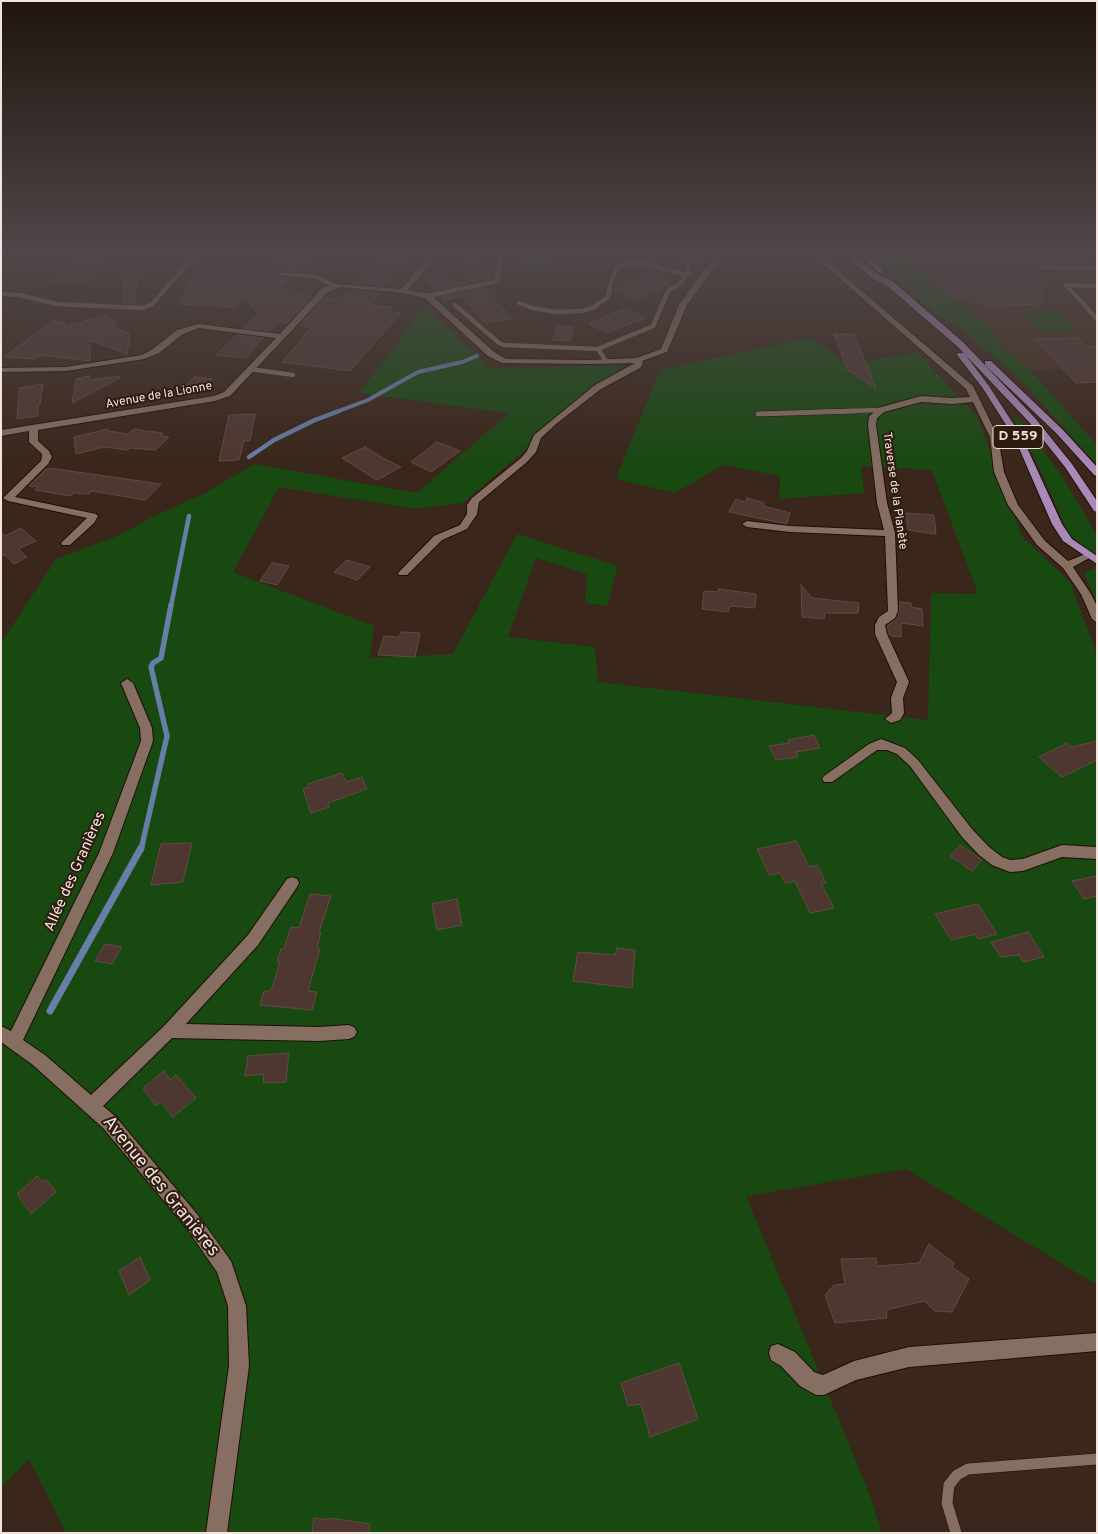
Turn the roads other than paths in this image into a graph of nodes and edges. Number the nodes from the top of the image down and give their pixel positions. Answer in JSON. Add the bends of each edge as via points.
{"nodes":[{"id":1,"x":193,"y":328,"type":"edge"},
{"id":2,"x":211,"y":328,"type":"edge"},
{"id":3,"x":288,"y":328,"type":"edge"},
{"id":4,"x":461,"y":328,"type":"edge"},
{"id":5,"x":481,"y":328,"type":"edge"},
{"id":6,"x":649,"y":328,"type":"edge"},
{"id":7,"x":673,"y":328,"type":"edge"},
{"id":8,"x":900,"y":328,"type":"edge"},
{"id":9,"x":940,"y":328,"type":"edge"},
{"id":10,"x":941,"y":328,"type":"edge"},
{"id":11,"x":280,"y":336,"type":"junction"},
{"id":12,"x":960,"y":344,"type":"junction"},
{"id":13,"x":598,"y":349,"type":"junction"},
{"id":14,"x":638,"y":360,"type":"junction"},
{"id":15,"x":606,"y":361,"type":"junction"},
{"id":16,"x":250,"y":369,"type":"junction"},
{"id":17,"x":1,"y":370,"type":"edge"},
{"id":18,"x":293,"y":375,"type":"dead end"},
{"id":19,"x":975,"y":399,"type":"junction"},
{"id":20,"x":881,"y":410,"type":"junction"},
{"id":21,"x":758,"y":414,"type":"dead end"},
{"id":22,"x":34,"y":428,"type":"junction"},
{"id":23,"x":1,"y":433,"type":"edge"},
{"id":24,"x":1097,"y":473,"type":"edge"},
{"id":25,"x":1097,"y":509,"type":"edge"},
{"id":26,"x":747,"y":524,"type":"dead end"},
{"id":27,"x":890,"y":533,"type":"junction"},
{"id":28,"x":66,"y":543,"type":"dead end"},
{"id":29,"x":1092,"y":558,"type":"edge"},
{"id":30,"x":1067,"y":566,"type":"junction"},
{"id":31,"x":404,"y":573,"type":"dead end"},
{"id":32,"x":1097,"y":619,"type":"edge"},
{"id":33,"x":127,"y":684,"type":"dead end"},
{"id":34,"x":891,"y":719,"type":"dead end"},
{"id":35,"x":828,"y":779,"type":"dead end"},
{"id":36,"x":1097,"y":853,"type":"edge"},
{"id":37,"x":292,"y":883,"type":"dead end"},
{"id":38,"x":169,"y":1031,"type":"junction"},
{"id":39,"x":349,"y":1032,"type":"dead end"},
{"id":40,"x":8,"y":1038,"type":"edge"},
{"id":41,"x":91,"y":1106,"type":"junction"},
{"id":42,"x":1097,"y":1342,"type":"edge"},
{"id":43,"x":778,"y":1353,"type":"dead end"},
{"id":44,"x":1097,"y":1459,"type":"edge"},
{"id":45,"x":216,"y":1533,"type":"edge"},
{"id":46,"x":956,"y":1533,"type":"edge"}],
"edges":[{"from":1,"to":17,"type":"street","via":[[180,332],[156,352],[144,357],[66,369]]},
{"from":2,"to":11,"type":"street"},
{"from":3,"to":11,"type":"street","name":"Avenue de la Lionne"},
{"from":4,"to":15,"type":"street","via":[[490,354],[511,362]]},
{"from":5,"to":13,"type":"lane","via":[[504,345]]},
{"from":6,"to":13,"type":"lane"},
{"from":7,"to":14,"type":"street","via":[[664,350]]},
{"from":8,"to":19,"type":"street","via":[[970,388]]},
{"from":9,"to":29,"type":"main road","number":"D 559","via":[[985,386],[1019,439],[1056,524],[1068,541]]},
{"from":10,"to":12,"type":"main road","number":"D 559"},
{"from":11,"to":16,"type":"street","name":"Avenue de la Lionne"},
{"from":12,"to":24,"type":"main road","number":"D 559","via":[[996,370]]},
{"from":12,"to":25,"type":"main road","via":[[1032,420],[1069,466]]},
{"from":13,"to":15,"type":"lane"},
{"from":14,"to":15,"type":"street"},
{"from":14,"to":31,"type":"street","via":[[637,366],[598,387],[543,430],[524,460],[475,500],[472,514],[464,527],[438,538]]},
{"from":16,"to":18,"type":"lane"},
{"from":16,"to":22,"type":"street","name":"Avenue de la Lionne","via":[[227,394],[215,398]]},
{"from":19,"to":20,"type":"street","via":[[952,402],[921,399]]},
{"from":19,"to":30,"type":"street","via":[[994,436],[999,472],[1013,505],[1041,543]]},
{"from":20,"to":21,"type":"lane"},
{"from":20,"to":27,"type":"street","name":"Traverse de la Planète","via":[[873,417],[872,425],[882,503]]},
{"from":22,"to":23,"type":"street","name":"Avenue de la Lionne"},
{"from":22,"to":28,"type":"street","via":[[33,442],[47,457],[8,498],[92,516]]},
{"from":26,"to":27,"type":"street"},
{"from":27,"to":34,"type":"street","name":"Traverse de la Planète","via":[[893,611],[880,625],[903,682],[897,698],[898,713]]},
{"from":29,"to":30,"type":"street"},
{"from":30,"to":32,"type":"street","via":[[1086,594]]},
{"from":33,"to":40,"type":"street","name":"Allée des Granières","via":[[146,728],[147,741],[106,853]]},
{"from":35,"to":36,"type":"street","via":[[873,747],[881,744],[890,746],[914,763],[968,833],[997,861],[1010,866],[1023,865],[1062,850]]},
{"from":37,"to":38,"type":"street","via":[[253,940]]},
{"from":38,"to":39,"type":"street"},
{"from":38,"to":41,"type":"street"},
{"from":40,"to":41,"type":"street","name":"Avenue des Granières","via":[[39,1060]]},
{"from":41,"to":45,"type":"street","name":"Avenue des Granières","via":[[109,1122],[191,1220],[225,1268],[237,1306],[239,1366]]},
{"from":42,"to":43,"type":"street","via":[[909,1357],[854,1371],[824,1385],[816,1385]]},
{"from":44,"to":46,"type":"lane","via":[[962,1472],[949,1485],[948,1503]]}]}
